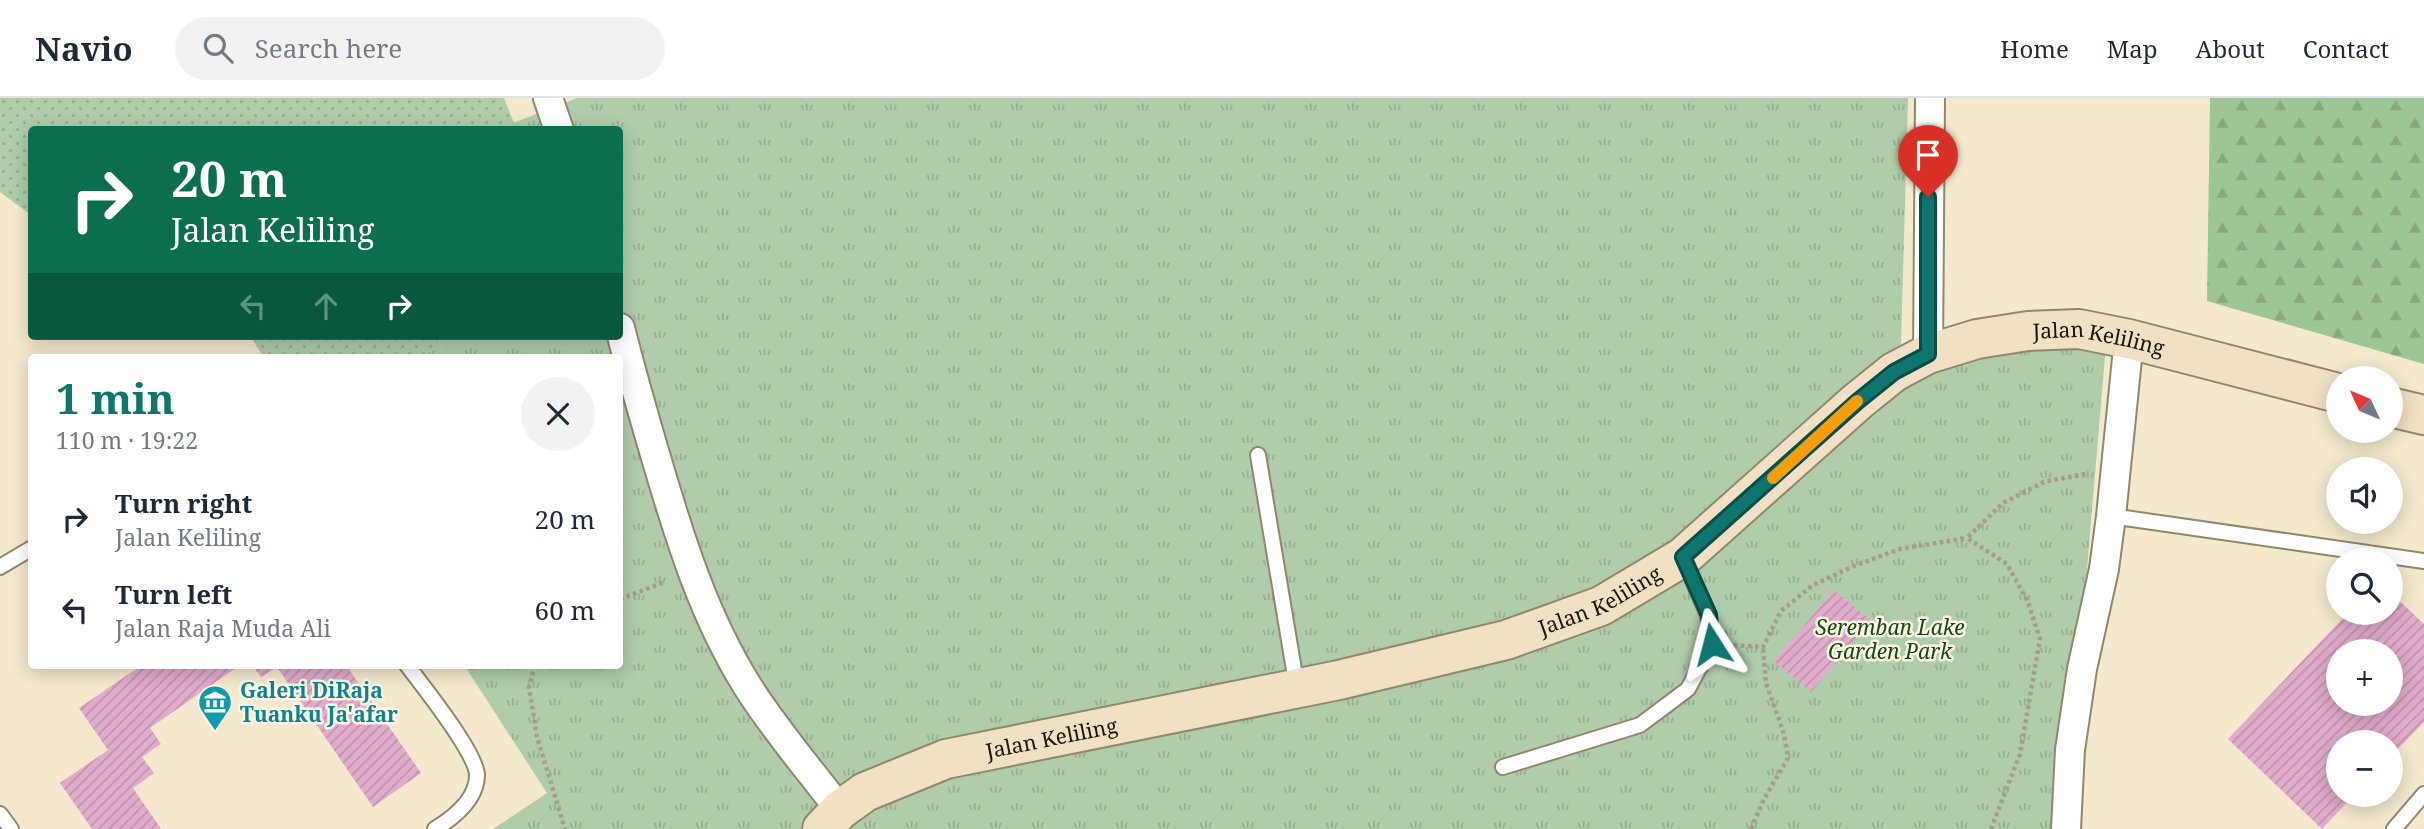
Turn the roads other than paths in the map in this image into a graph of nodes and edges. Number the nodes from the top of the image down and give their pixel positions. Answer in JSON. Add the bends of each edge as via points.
{"nodes":[{"id":1,"x":548,"y":98,"type":"edge"},
{"id":2,"x":1930,"y":98,"type":"edge"},
{"id":3,"x":558,"y":126,"type":"edge"},
{"id":4,"x":623,"y":339,"type":"edge"},
{"id":5,"x":2129,"y":339,"type":"junction"},
{"id":6,"x":1928,"y":354,"type":"junction"},
{"id":7,"x":2326,"y":390,"type":"edge"},
{"id":8,"x":2403,"y":410,"type":"edge"},
{"id":9,"x":2424,"y":415,"type":"edge"},
{"id":10,"x":1258,"y":455,"type":"dead end"},
{"id":11,"x":2111,"y":516,"type":"junction"},
{"id":12,"x":28,"y":550,"type":"edge"},
{"id":13,"x":1683,"y":557,"type":"junction"},
{"id":14,"x":2424,"y":561,"type":"edge"},
{"id":15,"x":0,"y":567,"type":"edge"},
{"id":16,"x":410,"y":669,"type":"edge"},
{"id":17,"x":1297,"y":689,"type":"junction"},
{"id":18,"x":1503,"y":767,"type":"dead end"},
{"id":19,"x":2424,"y":794,"type":"edge"},
{"id":20,"x":0,"y":814,"type":"edge"},
{"id":21,"x":831,"y":819,"type":"edge"},
{"id":22,"x":11,"y":829,"type":"edge"},
{"id":23,"x":435,"y":829,"type":"edge"},
{"id":24,"x":2066,"y":829,"type":"edge"},
{"id":25,"x":2395,"y":829,"type":"edge"}],
"edges":[{"from":1,"to":3,"type":"street"},
{"from":2,"to":6,"type":"street"},
{"from":4,"to":21,"type":"street","name":"Jalan Keliling","via":[[673,517],[713,622],[747,686],[784,737]]},
{"from":5,"to":6,"type":"street","name":"Jalan Keliling","via":[[2080,329],[2028,331]]},
{"from":5,"to":7,"type":"street","name":"Jalan Keliling"},
{"from":5,"to":11,"type":"street"},
{"from":6,"to":13,"type":"street","name":"Jalan Keliling","via":[[1894,372],[1858,401]]},
{"from":8,"to":9,"type":"street"},
{"from":10,"to":17,"type":"lane"},
{"from":11,"to":14,"type":"lane"},
{"from":11,"to":24,"type":"street","via":[[2072,737]]},
{"from":12,"to":15,"type":"lane"},
{"from":13,"to":17,"type":"street","name":"Jalan Keliling","via":[[1601,606],[1506,640]]},
{"from":13,"to":18,"type":"lane","via":[[1709,615],[1712,644],[1688,689],[1640,725]]},
{"from":16,"to":23,"type":"lane","via":[[447,718],[477,774],[471,796]]},
{"from":17,"to":21,"type":"street","name":"Jalan Keliling","via":[[946,759],[865,792]]},
{"from":19,"to":25,"type":"lane"},
{"from":20,"to":22,"type":"lane"}]}
